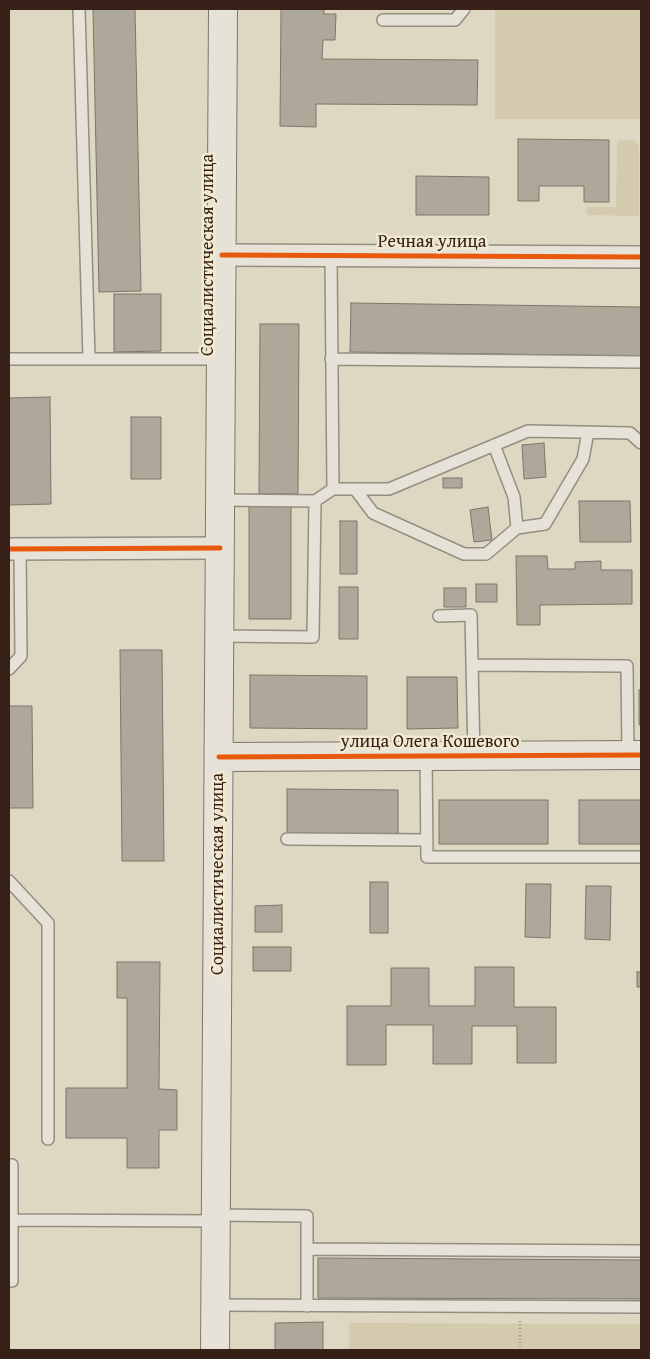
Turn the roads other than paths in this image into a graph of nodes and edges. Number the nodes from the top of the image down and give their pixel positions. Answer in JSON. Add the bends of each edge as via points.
{"nodes":[{"id":1,"x":79,"y":9,"type":"edge"},
{"id":2,"x":223,"y":9,"type":"edge"},
{"id":3,"x":464,"y":9,"type":"edge"},
{"id":4,"x":383,"y":20,"type":"dead end"},
{"id":5,"x":222,"y":255,"type":"junction"},
{"id":6,"x":331,"y":256,"type":"junction"},
{"id":7,"x":641,"y":257,"type":"edge"},
{"id":8,"x":89,"y":358,"type":"junction"},
{"id":9,"x":9,"y":359,"type":"edge"},
{"id":10,"x":221,"y":359,"type":"junction"},
{"id":11,"x":331,"y":359,"type":"junction"},
{"id":12,"x":641,"y":362,"type":"edge"},
{"id":13,"x":588,"y":432,"type":"junction"},
{"id":14,"x":641,"y":443,"type":"edge"},
{"id":15,"x":494,"y":445,"type":"junction"},
{"id":16,"x":333,"y":489,"type":"junction"},
{"id":17,"x":355,"y":489,"type":"junction"},
{"id":18,"x":220,"y":500,"type":"junction"},
{"id":19,"x":315,"y":501,"type":"junction"},
{"id":20,"x":516,"y":528,"type":"junction"},
{"id":21,"x":220,"y":548,"type":"junction"},
{"id":22,"x":14,"y":549,"type":"edge"},
{"id":23,"x":439,"y":616,"type":"dead end"},
{"id":24,"x":220,"y":636,"type":"junction"},
{"id":25,"x":472,"y":665,"type":"junction"},
{"id":26,"x":9,"y":669,"type":"edge"},
{"id":27,"x":635,"y":755,"type":"edge"},
{"id":28,"x":219,"y":756,"type":"junction"},
{"id":29,"x":426,"y":756,"type":"junction"},
{"id":30,"x":474,"y":756,"type":"junction"},
{"id":31,"x":287,"y":840,"type":"dead end"},
{"id":32,"x":426,"y":840,"type":"junction"},
{"id":33,"x":641,"y":858,"type":"edge"},
{"id":34,"x":9,"y":881,"type":"edge"},
{"id":35,"x":48,"y":1139,"type":"dead end"},
{"id":36,"x":9,"y":1165,"type":"edge"},
{"id":37,"x":216,"y":1218,"type":"junction"},
{"id":38,"x":12,"y":1220,"type":"junction"},
{"id":39,"x":307,"y":1250,"type":"junction"},
{"id":40,"x":641,"y":1250,"type":"edge"},
{"id":41,"x":12,"y":1281,"type":"dead end"},
{"id":42,"x":216,"y":1305,"type":"junction"},
{"id":43,"x":307,"y":1306,"type":"junction"},
{"id":44,"x":641,"y":1307,"type":"edge"},
{"id":45,"x":215,"y":1350,"type":"edge"}],
"edges":[{"from":1,"to":8,"type":"lane"},
{"from":2,"to":5,"type":"main road","name":"Социалистическая улица"},
{"from":3,"to":4,"type":"lane","via":[[455,20]]},
{"from":5,"to":6,"type":"street","name":"Речная улица"},
{"from":5,"to":10,"type":"main road","name":"Социалистическая улица"},
{"from":6,"to":7,"type":"street","name":"Речная улица"},
{"from":6,"to":11,"type":"lane"},
{"from":8,"to":9,"type":"lane"},
{"from":8,"to":10,"type":"lane"},
{"from":10,"to":18,"type":"main road","name":"Социалистическая улица"},
{"from":11,"to":12,"type":"lane"},
{"from":11,"to":16,"type":"lane"},
{"from":13,"to":14,"type":"lane","via":[[630,433]]},
{"from":13,"to":15,"type":"lane","via":[[528,430]]},
{"from":13,"to":20,"type":"lane","via":[[583,459],[545,524]]},
{"from":15,"to":17,"type":"lane","via":[[389,489]]},
{"from":15,"to":20,"type":"lane","via":[[514,497]]},
{"from":16,"to":17,"type":"lane"},
{"from":16,"to":19,"type":"lane"},
{"from":17,"to":20,"type":"lane","via":[[373,513],[464,554],[486,554]]},
{"from":18,"to":19,"type":"lane"},
{"from":18,"to":21,"type":"main road","name":"Социалистическая улица"},
{"from":19,"to":24,"type":"lane","via":[[313,637]]},
{"from":21,"to":22,"type":"street"},
{"from":21,"to":24,"type":"main road","name":"Социалистическая улица"},
{"from":22,"to":26,"type":"lane","via":[[21,656]]},
{"from":23,"to":25,"type":"lane","via":[[472,615]]},
{"from":24,"to":28,"type":"main road","name":"Социалистическая улица"},
{"from":25,"to":27,"type":"lane","via":[[627,666]]},
{"from":25,"to":30,"type":"lane"},
{"from":27,"to":30,"type":"main road","name":"улица Олега Кошевого"},
{"from":28,"to":29,"type":"main road","name":"улица Олега Кошевого"},
{"from":28,"to":37,"type":"main road","name":"Социалистическая улица"},
{"from":29,"to":30,"type":"main road","name":"улица Олега Кошевого"},
{"from":29,"to":32,"type":"lane"},
{"from":31,"to":32,"type":"lane"},
{"from":32,"to":33,"type":"lane","via":[[426,857]]},
{"from":34,"to":35,"type":"lane","via":[[48,924]]},
{"from":36,"to":38,"type":"lane","via":[[12,1165]]},
{"from":37,"to":38,"type":"lane"},
{"from":37,"to":39,"type":"lane","via":[[307,1216]]},
{"from":37,"to":42,"type":"main road","name":"Социалистическая улица"},
{"from":38,"to":41,"type":"lane"},
{"from":39,"to":40,"type":"lane"},
{"from":39,"to":43,"type":"lane"},
{"from":42,"to":43,"type":"lane"},
{"from":42,"to":45,"type":"main road","name":"Социалистическая улица"},
{"from":43,"to":44,"type":"lane"}]}
